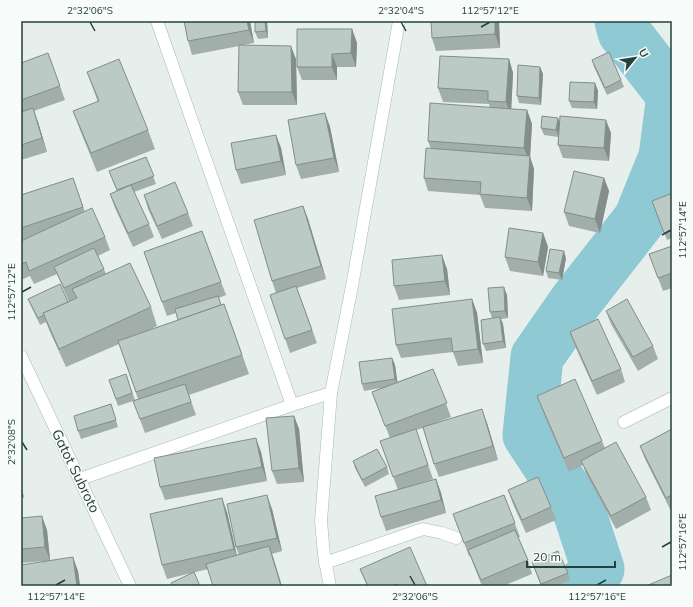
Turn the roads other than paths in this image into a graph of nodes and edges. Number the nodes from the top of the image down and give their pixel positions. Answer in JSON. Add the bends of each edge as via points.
{"nodes":[{"id":1,"x":157,"y":21,"type":"edge"},
{"id":2,"x":399,"y":21,"type":"edge"},
{"id":3,"x":21,"y":356,"type":"edge"},
{"id":4,"x":331,"y":392,"type":"junction"},
{"id":5,"x":672,"y":398,"type":"edge"},
{"id":6,"x":292,"y":405,"type":"junction"},
{"id":7,"x":624,"y":422,"type":"dead end"},
{"id":8,"x":80,"y":479,"type":"junction"},
{"id":9,"x":456,"y":538,"type":"edge"},
{"id":10,"x":325,"y":563,"type":"junction"},
{"id":11,"x":130,"y":586,"type":"edge"},
{"id":12,"x":330,"y":586,"type":"edge"}],
"edges":[{"from":1,"to":6,"type":"street"},
{"from":2,"to":4,"type":"street","via":[[350,300]]},
{"from":3,"to":8,"type":"street","name":"Gatot Subroto"},
{"from":4,"to":6,"type":"street"},
{"from":4,"to":10,"type":"street","via":[[322,521]]},
{"from":5,"to":7,"type":"street"},
{"from":6,"to":8,"type":"street"},
{"from":8,"to":11,"type":"street","name":"Gatot Subroto"},
{"from":9,"to":10,"type":"street","via":[[423,529]]},
{"from":10,"to":12,"type":"street"}]}
